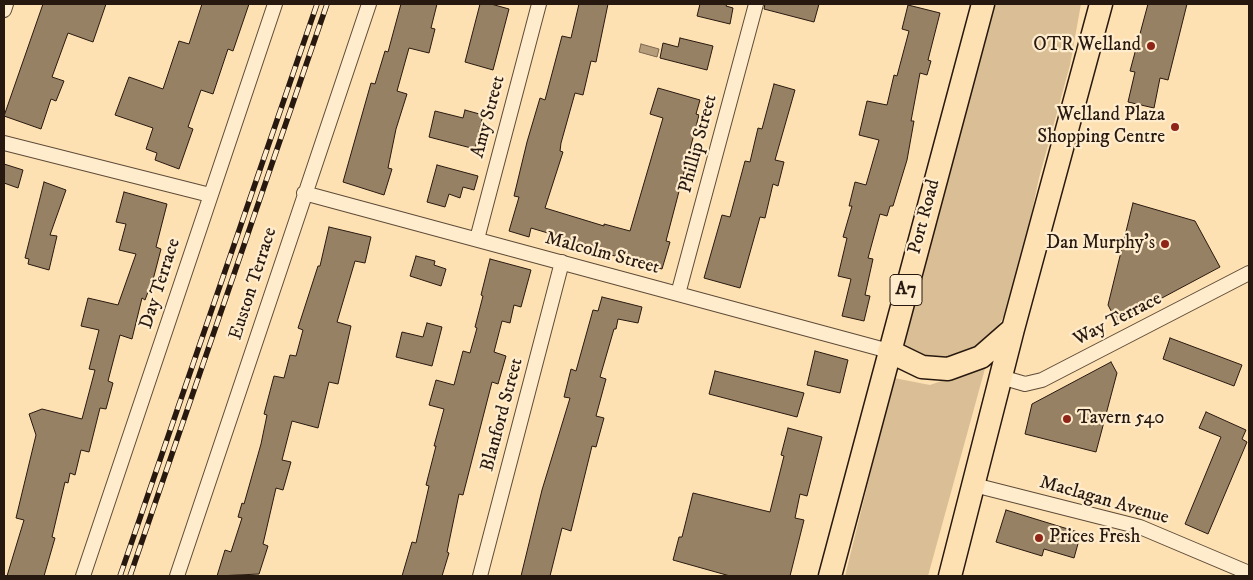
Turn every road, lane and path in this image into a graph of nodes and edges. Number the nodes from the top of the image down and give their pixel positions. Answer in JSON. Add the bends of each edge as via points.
{"nodes":[{"id":1,"x":6,"y":4,"type":"edge"},
{"id":2,"x":275,"y":4,"type":"edge"},
{"id":3,"x":369,"y":4,"type":"edge"},
{"id":4,"x":539,"y":4,"type":"edge"},
{"id":5,"x":756,"y":4,"type":"edge"},
{"id":6,"x":983,"y":4,"type":"edge"},
{"id":7,"x":1101,"y":4,"type":"edge"},
{"id":8,"x":4,"y":10,"type":"edge"},
{"id":9,"x":4,"y":143,"type":"edge"},
{"id":10,"x":304,"y":193,"type":"junction"},
{"id":11,"x":210,"y":195,"type":"junction"},
{"id":12,"x":476,"y":239,"type":"junction"},
{"id":13,"x":562,"y":262,"type":"junction"},
{"id":14,"x":1249,"y":273,"type":"edge"},
{"id":15,"x":678,"y":294,"type":"junction"},
{"id":16,"x":1012,"y":329,"type":"junction"},
{"id":17,"x":889,"y":351,"type":"junction"},
{"id":18,"x":1001,"y":377,"type":"junction"},
{"id":19,"x":974,"y":485,"type":"junction"},
{"id":20,"x":1249,"y":572,"type":"edge"},
{"id":21,"x":83,"y":576,"type":"edge"},
{"id":22,"x":177,"y":576,"type":"edge"},
{"id":23,"x":480,"y":576,"type":"edge"},
{"id":24,"x":830,"y":576,"type":"edge"},
{"id":25,"x":950,"y":576,"type":"edge"}],
"edges":[{"from":1,"to":8,"type":"street"},
{"from":2,"to":11,"type":"street","name":"Day Terrace"},
{"from":3,"to":10,"type":"street","name":"Euston Terrace"},
{"from":4,"to":12,"type":"street","name":"Amy Street"},
{"from":5,"to":15,"type":"street","name":"Phillip Street"},
{"from":6,"to":17,"type":"highway","name":"Port Road","number":"A7"},
{"from":7,"to":16,"type":"highway"},
{"from":9,"to":11,"type":"street"},
{"from":10,"to":12,"type":"street","name":"Malcolm Street"},
{"from":10,"to":22,"type":"street","name":"Euston Terrace"},
{"from":11,"to":21,"type":"street","name":"Day Terrace"},
{"from":12,"to":13,"type":"street","name":"Malcolm Street"},
{"from":13,"to":15,"type":"street","name":"Malcolm Street"},
{"from":13,"to":23,"type":"street","name":"Blanford Street"},
{"from":14,"to":18,"type":"street","name":"Way Terrace","via":[[1042,380],[1025,384]]},
{"from":15,"to":17,"type":"street","name":"Malcolm Street"},
{"from":16,"to":17,"type":"highway","via":[[981,357],[948,369],[922,367]]},
{"from":16,"to":18,"type":"highway"},
{"from":17,"to":24,"type":"highway","name":"Port Road","number":"A7"},
{"from":18,"to":19,"type":"highway"},
{"from":19,"to":20,"type":"street","name":"Maclagan Avenue","via":[[1140,527]]},
{"from":19,"to":25,"type":"highway"}]}
